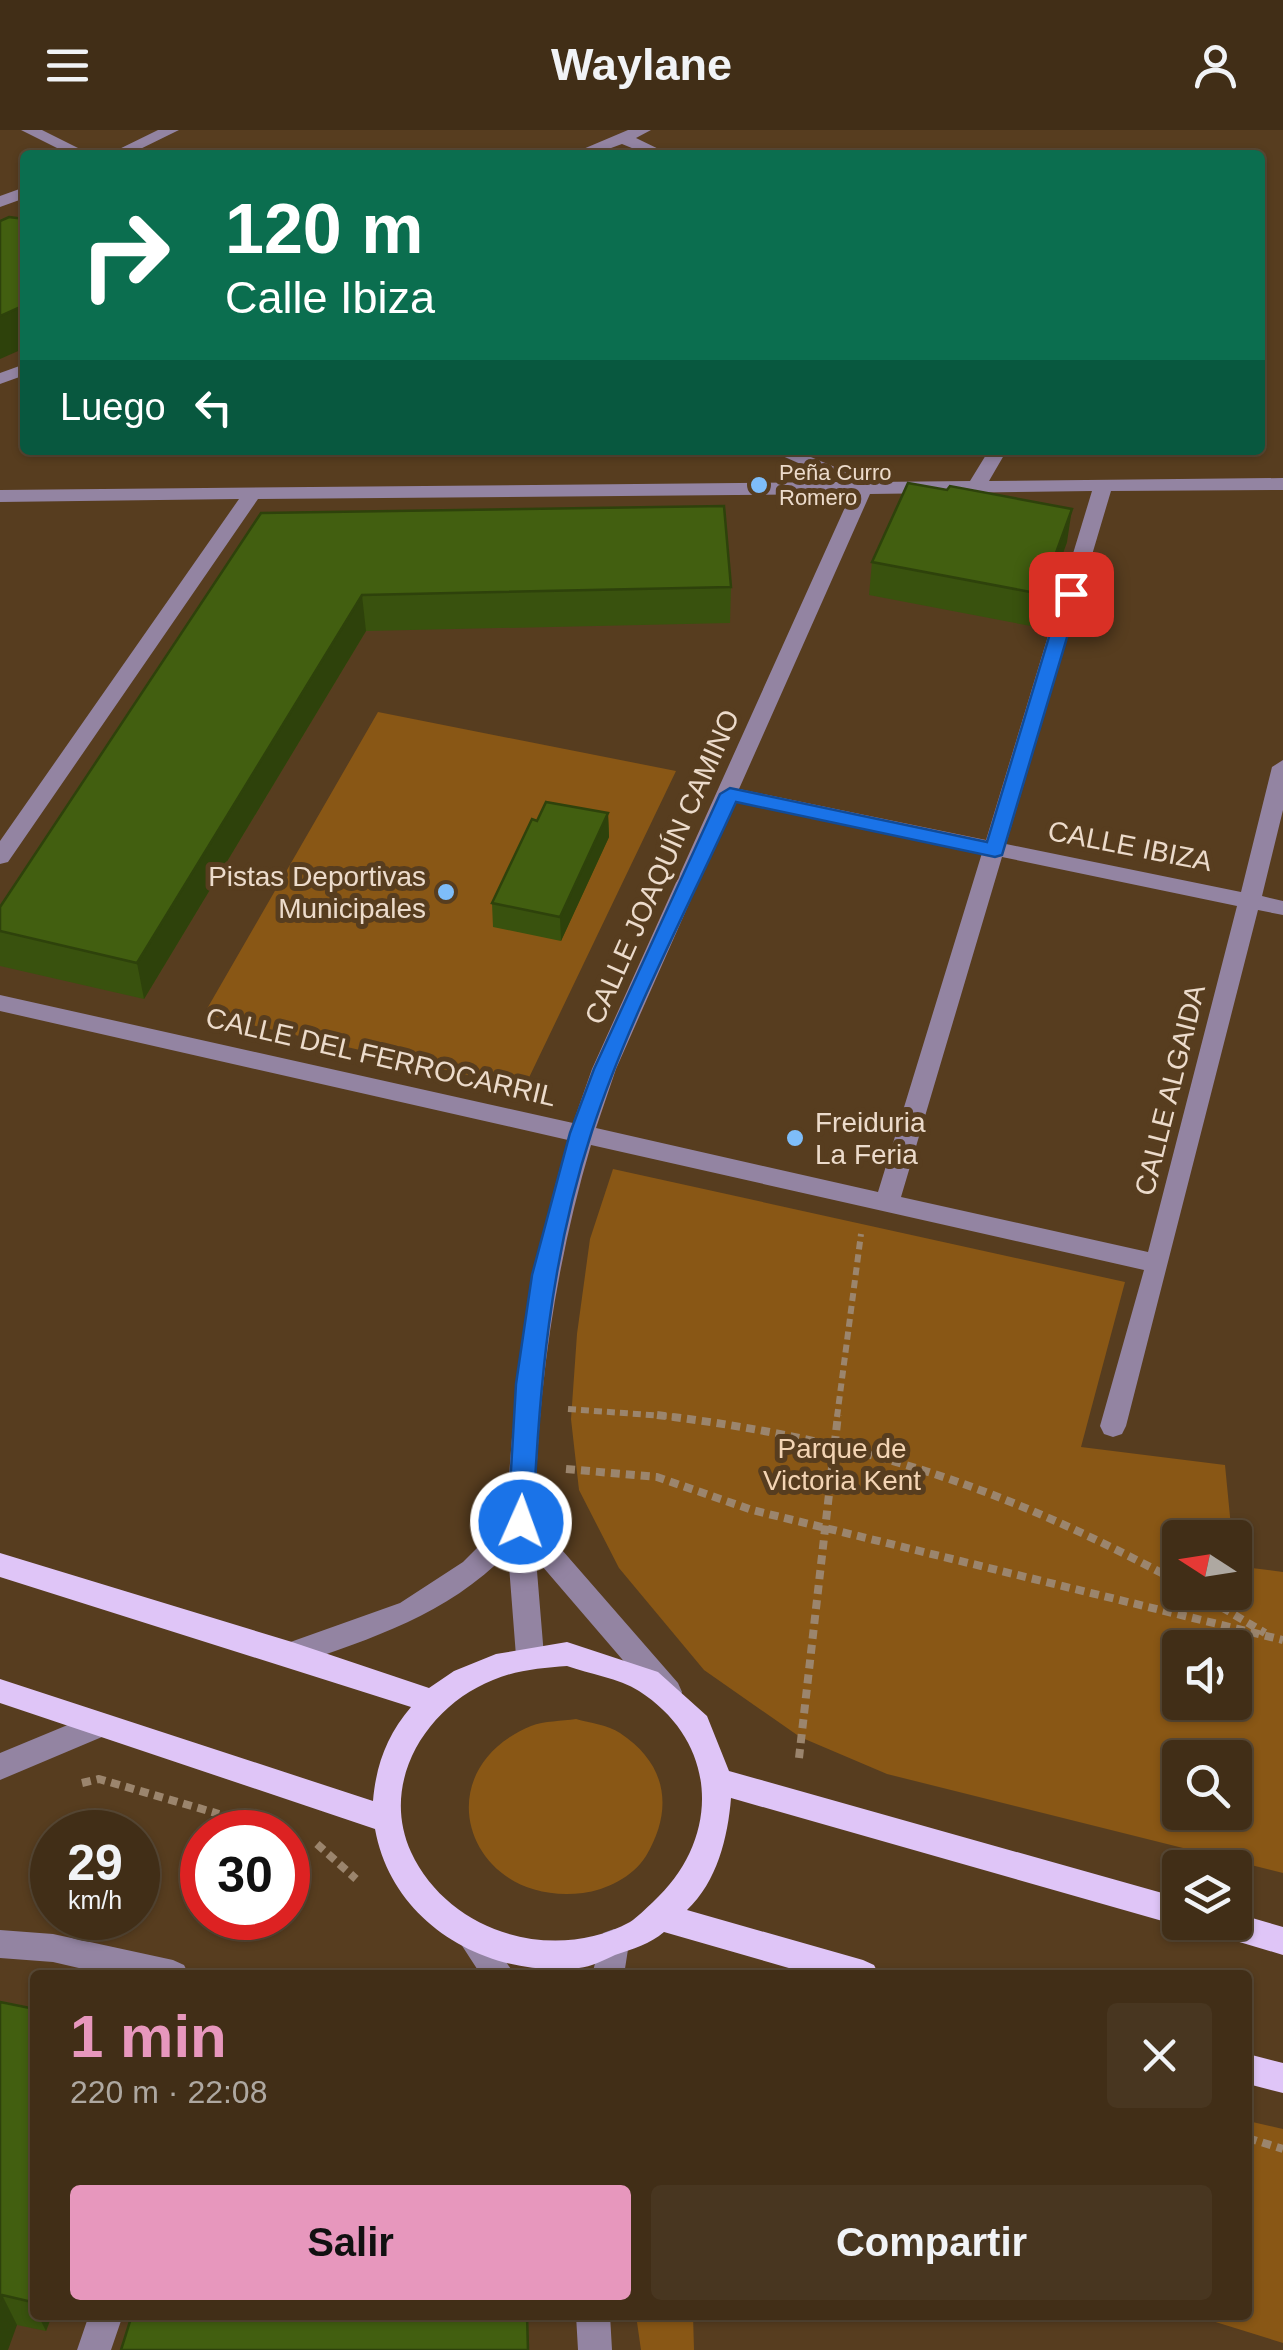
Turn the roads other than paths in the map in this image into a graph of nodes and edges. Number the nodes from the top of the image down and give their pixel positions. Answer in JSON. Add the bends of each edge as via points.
{"nodes":[{"id":1,"x":29,"y":130,"type":"edge"},
{"id":2,"x":172,"y":130,"type":"edge"},
{"id":3,"x":643,"y":130,"type":"edge"},
{"id":4,"x":622,"y":138,"type":"junction"},
{"id":5,"x":73,"y":150,"type":"edge"},
{"id":6,"x":126,"y":150,"type":"edge"},
{"id":7,"x":590,"y":150,"type":"edge"},
{"id":8,"x":651,"y":150,"type":"edge"},
{"id":9,"x":790,"y":455,"type":"edge"},
{"id":10,"x":995,"y":455,"type":"edge"},
{"id":11,"x":1104,"y":484,"type":"junction"},
{"id":12,"x":1283,"y":484,"type":"edge"},
{"id":13,"x":864,"y":485,"type":"junction"},
{"id":14,"x":977,"y":485,"type":"junction"},
{"id":15,"x":253,"y":493,"type":"junction"},
{"id":16,"x":0,"y":496,"type":"edge"},
{"id":17,"x":1283,"y":767,"type":"edge"},
{"id":18,"x":730,"y":794,"type":"junction"},
{"id":19,"x":995,"y":850,"type":"junction"},
{"id":20,"x":0,"y":856,"type":"edge"},
{"id":21,"x":1248,"y":900,"type":"junction"},
{"id":22,"x":1283,"y":908,"type":"edge"},
{"id":23,"x":0,"y":1003,"type":"edge"},
{"id":24,"x":580,"y":1133,"type":"junction"},
{"id":25,"x":876,"y":1200,"type":"junction"},
{"id":26,"x":1158,"y":1264,"type":"junction"},
{"id":27,"x":1113,"y":1426,"type":"dead end"},
{"id":28,"x":521,"y":1522,"type":"junction"},
{"id":29,"x":0,"y":1565,"type":"edge"},
{"id":30,"x":292,"y":1654,"type":"junction"},
{"id":31,"x":530,"y":1656,"type":"junction"},
{"id":32,"x":0,"y":1691,"type":"edge"},
{"id":33,"x":670,"y":1694,"type":"junction"},
{"id":34,"x":432,"y":1702,"type":"junction"},
{"id":35,"x":99,"y":1725,"type":"junction"},
{"id":36,"x":0,"y":1767,"type":"edge"},
{"id":37,"x":719,"y":1781,"type":"junction"},
{"id":38,"x":386,"y":1819,"type":"junction"},
{"id":39,"x":1162,"y":1907,"type":"edge"},
{"id":40,"x":662,"y":1917,"type":"junction"},
{"id":41,"x":1252,"y":1932,"type":"edge"},
{"id":42,"x":472,"y":1938,"type":"junction"},
{"id":43,"x":1283,"y":1941,"type":"edge"},
{"id":44,"x":0,"y":1944,"type":"edge"},
{"id":45,"x":614,"y":1944,"type":"junction"},
{"id":46,"x":152,"y":1970,"type":"edge"},
{"id":47,"x":495,"y":1970,"type":"edge"},
{"id":48,"x":609,"y":1970,"type":"edge"},
{"id":49,"x":835,"y":1970,"type":"edge"},
{"id":50,"x":1252,"y":2070,"type":"edge"},
{"id":51,"x":1283,"y":2078,"type":"edge"},
{"id":52,"x":104,"y":2320,"type":"edge"},
{"id":53,"x":593,"y":2320,"type":"edge"},
{"id":54,"x":94,"y":2350,"type":"edge"},
{"id":55,"x":595,"y":2350,"type":"edge"}],
"edges":[{"from":1,"to":5,"type":"street"},
{"from":2,"to":6,"type":"street"},
{"from":3,"to":4,"type":"street"},
{"from":4,"to":7,"type":"street"},
{"from":4,"to":8,"type":"street"},
{"from":9,"to":13,"type":"street"},
{"from":10,"to":14,"type":"street"},
{"from":11,"to":12,"type":"street"},
{"from":11,"to":14,"type":"street"},
{"from":11,"to":19,"type":"street"},
{"from":13,"to":14,"type":"street"},
{"from":13,"to":15,"type":"street"},
{"from":13,"to":18,"type":"street","name":"CALLE JOAQUÍN CAMINO"},
{"from":15,"to":16,"type":"street"},
{"from":15,"to":20,"type":"street"},
{"from":17,"to":21,"type":"street","name":"CALLE ALGAIDA"},
{"from":18,"to":19,"type":"street","name":"CALLE IBIZA"},
{"from":18,"to":24,"type":"street","name":"CALLE JOAQUÍN CAMINO"},
{"from":19,"to":21,"type":"street","name":"CALLE IBIZA"},
{"from":19,"to":25,"type":"street"},
{"from":21,"to":22,"type":"street","name":"CALLE IBIZA"},
{"from":21,"to":26,"type":"street","name":"CALLE ALGAIDA"},
{"from":23,"to":24,"type":"street","name":"CALLE DEL FERROCARRIL"},
{"from":24,"to":25,"type":"street","name":"CALLE DEL FERROCARRIL"},
{"from":24,"to":28,"type":"street","name":"CALLE JOAQUÍN CAMINO","via":[[544,1275],[526,1409]]},
{"from":25,"to":26,"type":"street","name":"CALLE DEL FERROCARRIL"},
{"from":26,"to":27,"type":"street","name":"CALLE ALGAIDA"},
{"from":28,"to":30,"type":"street","via":[[473,1570],[410,1612]]},
{"from":28,"to":31,"type":"street","name":"CALLE JOAQUÍN CAMINO"},
{"from":28,"to":33,"type":"street"},
{"from":29,"to":30,"type":"main road"},
{"from":30,"to":34,"type":"main road"},
{"from":31,"to":33,"type":"main road","via":[[604,1660]]},
{"from":31,"to":34,"type":"main road","via":[[494,1665]]},
{"from":32,"to":35,"type":"main road"},
{"from":33,"to":37,"type":"main road","via":[[694,1719]]},
{"from":34,"to":38,"type":"main road","via":[[396,1756]]},
{"from":35,"to":36,"type":"street"},
{"from":35,"to":38,"type":"main road"},
{"from":37,"to":39,"type":"main road"},
{"from":37,"to":40,"type":"main road","via":[[710,1854]]},
{"from":38,"to":42,"type":"main road","via":[[394,1855],[412,1888]]},
{"from":40,"to":45,"type":"main road"},
{"from":40,"to":49,"type":"main road"},
{"from":41,"to":43,"type":"main road"},
{"from":42,"to":45,"type":"main road","via":[[541,1954]]},
{"from":42,"to":47,"type":"street"},
{"from":44,"to":46,"type":"street","via":[[53,1948]]},
{"from":45,"to":48,"type":"street"},
{"from":50,"to":51,"type":"main road"},
{"from":52,"to":54,"type":"street"},
{"from":53,"to":55,"type":"street"}]}
